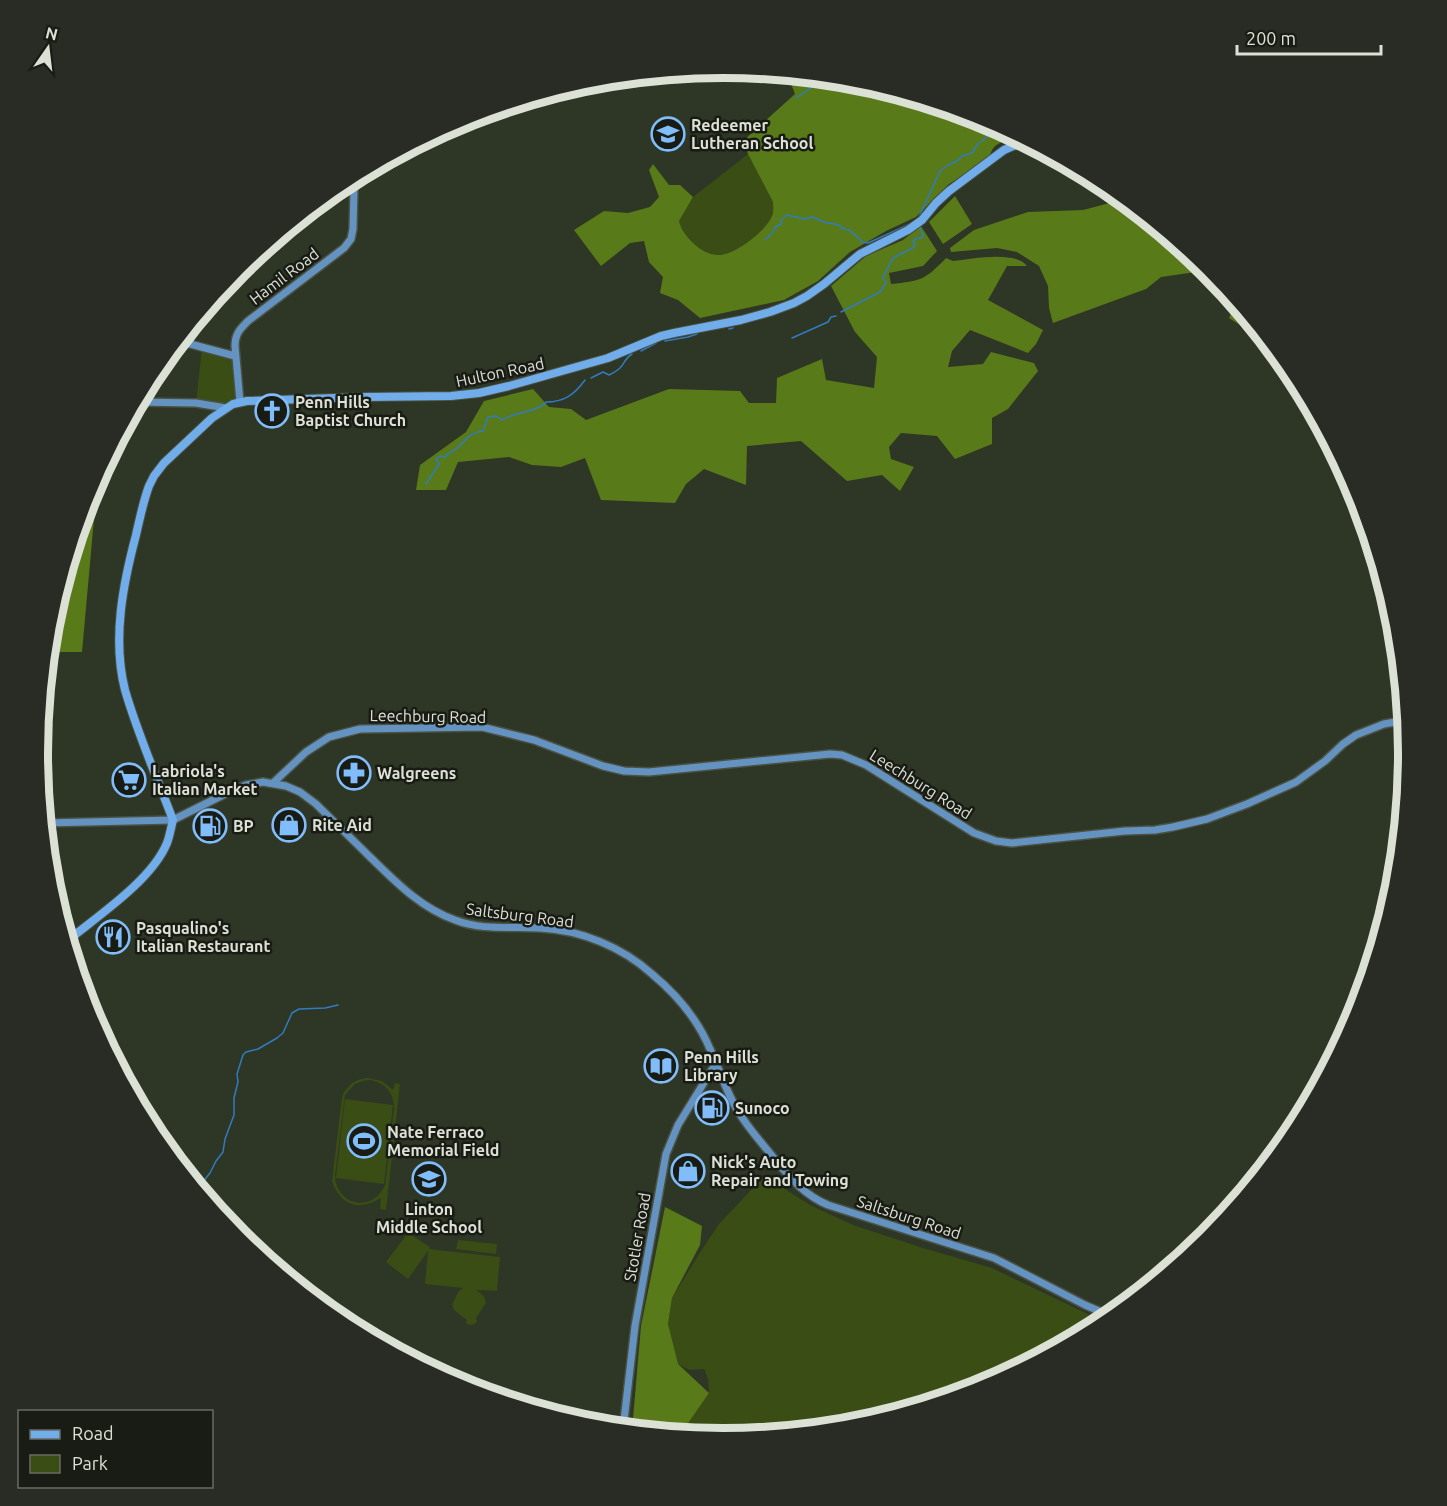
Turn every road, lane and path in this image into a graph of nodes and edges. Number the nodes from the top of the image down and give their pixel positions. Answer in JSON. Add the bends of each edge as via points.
{"nodes":[{"id":1,"x":1017,"y":145,"type":"edge"},
{"id":2,"x":1013,"y":146,"type":"joint"},
{"id":3,"x":355,"y":187,"type":"edge"},
{"id":4,"x":188,"y":342,"type":"edge"},
{"id":5,"x":235,"y":356,"type":"junction"},
{"id":6,"x":146,"y":402,"type":"edge"},
{"id":7,"x":240,"y":402,"type":"junction"},
{"id":8,"x":226,"y":408,"type":"junction"},
{"id":9,"x":1398,"y":721,"type":"edge"},
{"id":10,"x":273,"y":783,"type":"junction"},
{"id":11,"x":173,"y":820,"type":"junction"},
{"id":12,"x":52,"y":823,"type":"edge"},
{"id":13,"x":73,"y":936,"type":"edge"},
{"id":14,"x":716,"y":1063,"type":"junction"},
{"id":15,"x":1102,"y":1313,"type":"edge"},
{"id":16,"x":624,"y":1421,"type":"edge"}],
"edges":[{"from":1,"to":2,"type":"main road","name":"Hulton Road"},
{"from":2,"to":7,"type":"main road","name":"Hulton Road","via":[[949,191],[908,230],[860,254],[807,296],[770,312],[668,334],[608,358],[479,393]]},
{"from":3,"to":5,"type":"street","name":"Hamil Road","via":[[351,239],[240,328],[235,338]]},
{"from":4,"to":5,"type":"street"},
{"from":5,"to":7,"type":"street","name":"Hamil Road"},
{"from":6,"to":8,"type":"street"},
{"from":7,"to":8,"type":"main road","name":"Hulton Road"},
{"from":8,"to":11,"type":"main road","name":"Hulton Road","via":[[154,476],[145,497],[122,599],[120,648],[125,689]]},
{"from":9,"to":10,"type":"street","name":"Leechburg Road","via":[[1356,735],[1296,782],[1207,819],[1155,830],[1012,843],[996,842],[974,833],[868,765],[842,755],[624,771],[482,727],[360,729],[329,737],[306,752]]},
{"from":10,"to":11,"type":"street","name":"Saltsburg Road","via":[[236,789]]},
{"from":10,"to":14,"type":"street","name":"Saltsburg Road","via":[[307,797],[406,891],[448,917],[478,927],[559,930],[592,939],[633,959],[681,1003],[705,1038]]},
{"from":11,"to":12,"type":"street","name":"Saltsburg Road"},
{"from":11,"to":13,"type":"main road","via":[[167,844],[152,868]]},
{"from":14,"to":15,"type":"street","name":"Saltsburg Road","via":[[747,1125],[792,1180],[812,1197],[994,1258]]},
{"from":14,"to":16,"type":"street","name":"Stotler Road","via":[[678,1125],[666,1154],[633,1334]]}]}
